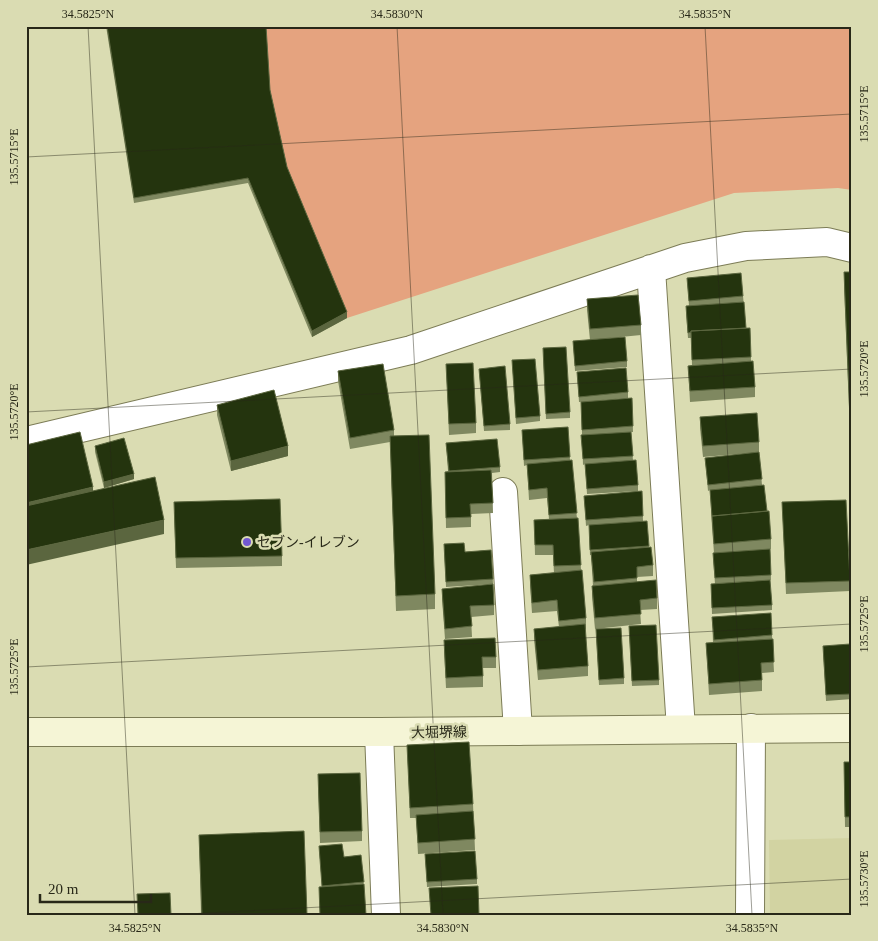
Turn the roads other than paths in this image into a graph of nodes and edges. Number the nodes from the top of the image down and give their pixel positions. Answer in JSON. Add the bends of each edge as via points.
{"nodes":[{"id":1,"x":852,"y":248,"type":"edge"},
{"id":2,"x":651,"y":269,"type":"junction"},
{"id":3,"x":26,"y":441,"type":"edge"},
{"id":4,"x":502,"y":492,"type":"dead end"},
{"id":5,"x":751,"y":728,"type":"junction"},
{"id":6,"x":852,"y":728,"type":"edge"},
{"id":7,"x":681,"y":729,"type":"junction"},
{"id":8,"x":518,"y":731,"type":"junction"},
{"id":9,"x":26,"y":732,"type":"edge"},
{"id":10,"x":379,"y":732,"type":"junction"},
{"id":11,"x":386,"y":915,"type":"edge"},
{"id":12,"x":750,"y":915,"type":"edge"}],
"edges":[{"from":1,"to":2,"type":"street","via":[[827,242],[746,246],[685,258]]},
{"from":2,"to":3,"type":"street","via":[[410,350]]},
{"from":2,"to":7,"type":"street"},
{"from":4,"to":8,"type":"street"},
{"from":5,"to":6,"type":"main road","name":"大堀堺線"},
{"from":5,"to":7,"type":"main road","name":"大堀堺線"},
{"from":5,"to":12,"type":"street"},
{"from":7,"to":8,"type":"main road","name":"大堀堺線"},
{"from":8,"to":10,"type":"main road","name":"大堀堺線"},
{"from":9,"to":10,"type":"main road","name":"大堀堺線"},
{"from":10,"to":11,"type":"street"}]}
